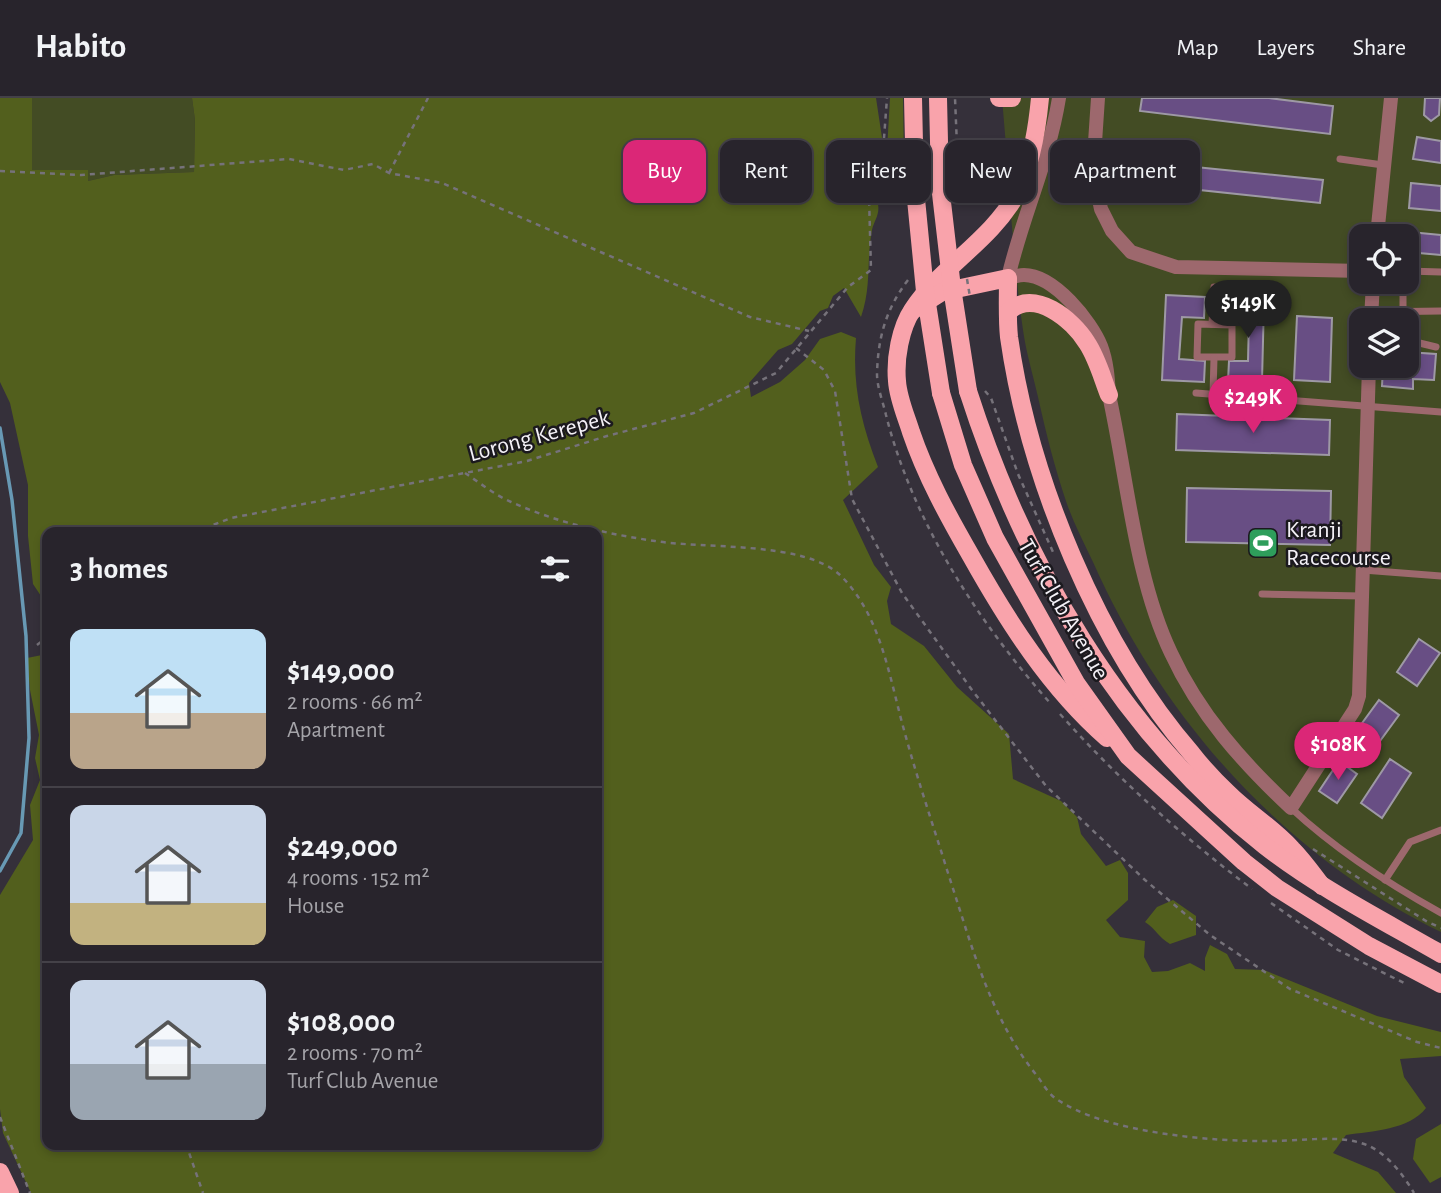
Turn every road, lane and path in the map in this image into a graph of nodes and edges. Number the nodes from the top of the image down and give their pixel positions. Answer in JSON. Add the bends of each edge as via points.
{"nodes":[{"id":1,"x":428,"y":98,"type":"edge"},
{"id":2,"x":887,"y":98,"type":"edge"},
{"id":3,"x":913,"y":98,"type":"edge"},
{"id":4,"x":938,"y":98,"type":"edge"},
{"id":5,"x":999,"y":98,"type":"edge"},
{"id":6,"x":1012,"y":98,"type":"edge"},
{"id":7,"x":1040,"y":98,"type":"edge"},
{"id":8,"x":1059,"y":98,"type":"edge"},
{"id":9,"x":1098,"y":98,"type":"edge"},
{"id":10,"x":1391,"y":98,"type":"edge"},
{"id":11,"x":1340,"y":159,"type":"dead end"},
{"id":12,"x":1383,"y":164,"type":"junction"},
{"id":13,"x":0,"y":171,"type":"edge"},
{"id":14,"x":389,"y":173,"type":"junction"},
{"id":15,"x":1378,"y":224,"type":"edge"},
{"id":16,"x":966,"y":271,"type":"dead end"},
{"id":17,"x":1349,"y":271,"type":"edge"},
{"id":18,"x":1419,"y":271,"type":"edge"},
{"id":19,"x":1441,"y":272,"type":"edge"},
{"id":20,"x":1008,"y":278,"type":"junction"},
{"id":21,"x":1214,"y":287,"type":"dead end"},
{"id":22,"x":970,"y":297,"type":"dead end"},
{"id":23,"x":912,"y":311,"type":"junction"},
{"id":24,"x":1419,"y":311,"type":"edge"},
{"id":25,"x":1441,"y":311,"type":"edge"},
{"id":26,"x":1008,"y":312,"type":"junction"},
{"id":27,"x":1212,"y":324,"type":"junction"},
{"id":28,"x":809,"y":331,"type":"junction"},
{"id":29,"x":1419,"y":343,"type":"edge"},
{"id":30,"x":1436,"y":347,"type":"dead end"},
{"id":31,"x":796,"y":348,"type":"junction"},
{"id":32,"x":1214,"y":358,"type":"junction"},
{"id":33,"x":1368,"y":378,"type":"edge"},
{"id":34,"x":1196,"y":393,"type":"dead end"},
{"id":35,"x":1213,"y":394,"type":"junction"},
{"id":36,"x":1109,"y":395,"type":"junction"},
{"id":37,"x":1367,"y":404,"type":"junction"},
{"id":38,"x":1441,"y":412,"type":"edge"},
{"id":39,"x":465,"y":473,"type":"junction"},
{"id":40,"x":205,"y":526,"type":"edge"},
{"id":41,"x":588,"y":527,"type":"edge"},
{"id":42,"x":602,"y":530,"type":"edge"},
{"id":43,"x":1362,"y":570,"type":"junction"},
{"id":44,"x":1441,"y":576,"type":"edge"},
{"id":45,"x":1262,"y":594,"type":"dead end"},
{"id":46,"x":1362,"y":596,"type":"junction"},
{"id":47,"x":42,"y":641,"type":"edge"},
{"id":48,"x":37,"y":645,"type":"dead end"},
{"id":49,"x":1128,"y":756,"type":"junction"},
{"id":50,"x":1291,"y":808,"type":"junction"},
{"id":51,"x":1441,"y":830,"type":"edge"},
{"id":52,"x":1310,"y":848,"type":"dead end"},
{"id":53,"x":1385,"y":880,"type":"junction"},
{"id":54,"x":1322,"y":886,"type":"junction"},
{"id":55,"x":1441,"y":913,"type":"edge"},
{"id":56,"x":1441,"y":928,"type":"edge"},
{"id":57,"x":1441,"y":954,"type":"edge"},
{"id":58,"x":1441,"y":984,"type":"edge"},
{"id":59,"x":1441,"y":1048,"type":"edge"},
{"id":60,"x":0,"y":1116,"type":"edge"},
{"id":61,"x":188,"y":1150,"type":"edge"},
{"id":62,"x":0,"y":1172,"type":"edge"},
{"id":63,"x":10,"y":1193,"type":"edge"},
{"id":64,"x":30,"y":1193,"type":"edge"},
{"id":65,"x":203,"y":1193,"type":"edge"},
{"id":66,"x":1415,"y":1193,"type":"edge"}],
"edges":[{"from":1,"to":14,"type":"path"},
{"from":2,"to":28,"type":"path","name":"Lorong Kerepek","via":[[881,165],[869,196],[872,270],[848,287]]},
{"from":3,"to":49,"type":"main road","name":"Turf Club Avenue","bridge":true,"via":[[915,190],[925,290],[941,393],[963,465],[995,538],[1076,683]]},
{"from":4,"to":54,"type":"main road","name":"Turf Club Avenue","bridge":true,"via":[[940,185],[968,391],[1015,516],[1094,661],[1148,731],[1202,790],[1264,845]]},
{"from":5,"to":6,"type":"main road"},
{"from":7,"to":23,"type":"main road","via":[[1029,163],[1016,195]]},
{"from":8,"to":20,"type":"street","via":[[1040,182]]},
{"from":9,"to":17,"type":"street","via":[[1093,172],[1101,209],[1112,231],[1131,252],[1176,267]]},
{"from":10,"to":12,"type":"street"},
{"from":11,"to":12,"type":"lane"},
{"from":12,"to":15,"type":"street"},
{"from":13,"to":14,"type":"path","via":[[81,175],[289,159],[344,170],[373,164]]},
{"from":14,"to":28,"type":"path","via":[[442,183],[750,317]]},
{"from":16,"to":22,"type":"path","bridge":true},
{"from":18,"to":19,"type":"lane"},
{"from":20,"to":23,"type":"main road","via":[[942,292]]},
{"from":20,"to":26,"type":"main road"},
{"from":20,"to":36,"type":"street","via":[[1035,278],[1073,304],[1101,347]]},
{"from":21,"to":27,"type":"lane"},
{"from":23,"to":49,"type":"main road","via":[[899,343],[897,382],[916,447],[937,496],[1017,635],[1086,720]]},
{"from":24,"to":25,"type":"lane"},
{"from":26,"to":36,"type":"main road","via":[[1030,303],[1069,321],[1087,342]]},
{"from":26,"to":54,"type":"main road","via":[[1018,385],[1037,460],[1061,530],[1101,616],[1144,690],[1190,753],[1292,848]]},
{"from":27,"to":32,"type":"lane","via":[[1197,325],[1196,355]]},
{"from":27,"to":32,"type":"lane","via":[[1233,327],[1232,357]]},
{"from":28,"to":31,"type":"path","name":"Lorong Kerepek"},
{"from":29,"to":30,"type":"lane"},
{"from":31,"to":39,"type":"path","name":"Lorong Kerepek","via":[[776,373],[694,413],[527,461]]},
{"from":31,"to":59,"type":"path","via":[[824,370],[835,391],[852,499],[902,593],[1046,786],[1144,880],[1210,935],[1290,989]]},
{"from":32,"to":35,"type":"lane"},
{"from":33,"to":37,"type":"street"},
{"from":34,"to":35,"type":"lane"},
{"from":35,"to":37,"type":"lane"},
{"from":36,"to":50,"type":"street","via":[[1142,560],[1171,653],[1220,733]]},
{"from":37,"to":38,"type":"lane"},
{"from":37,"to":43,"type":"street"},
{"from":39,"to":40,"type":"path","name":"Lorong Kerepek"},
{"from":39,"to":41,"type":"path","via":[[508,501]]},
{"from":42,"to":66,"type":"path","via":[[656,541],[788,553],[827,565],[840,576],[869,613],[878,635],[912,760],[981,974],[1025,1062],[1052,1096],[1111,1124],[1154,1131],[1248,1142],[1361,1143],[1388,1159]]},
{"from":43,"to":44,"type":"lane"},
{"from":43,"to":46,"type":"street"},
{"from":45,"to":46,"type":"lane"},
{"from":46,"to":50,"type":"street","via":[[1357,703]]},
{"from":47,"to":48,"type":"path"},
{"from":49,"to":58,"type":"main road","name":"Turf Club Avenue","via":[[1277,888]]},
{"from":50,"to":53,"type":"lane","via":[[1317,833]]},
{"from":51,"to":53,"type":"lane","via":[[1410,842]]},
{"from":52,"to":56,"type":"path"},
{"from":53,"to":55,"type":"lane"},
{"from":54,"to":57,"type":"main road","name":"Turf Club Avenue"},
{"from":60,"to":64,"type":"path"},
{"from":61,"to":65,"type":"path"},
{"from":62,"to":63,"type":"main road"}]}
